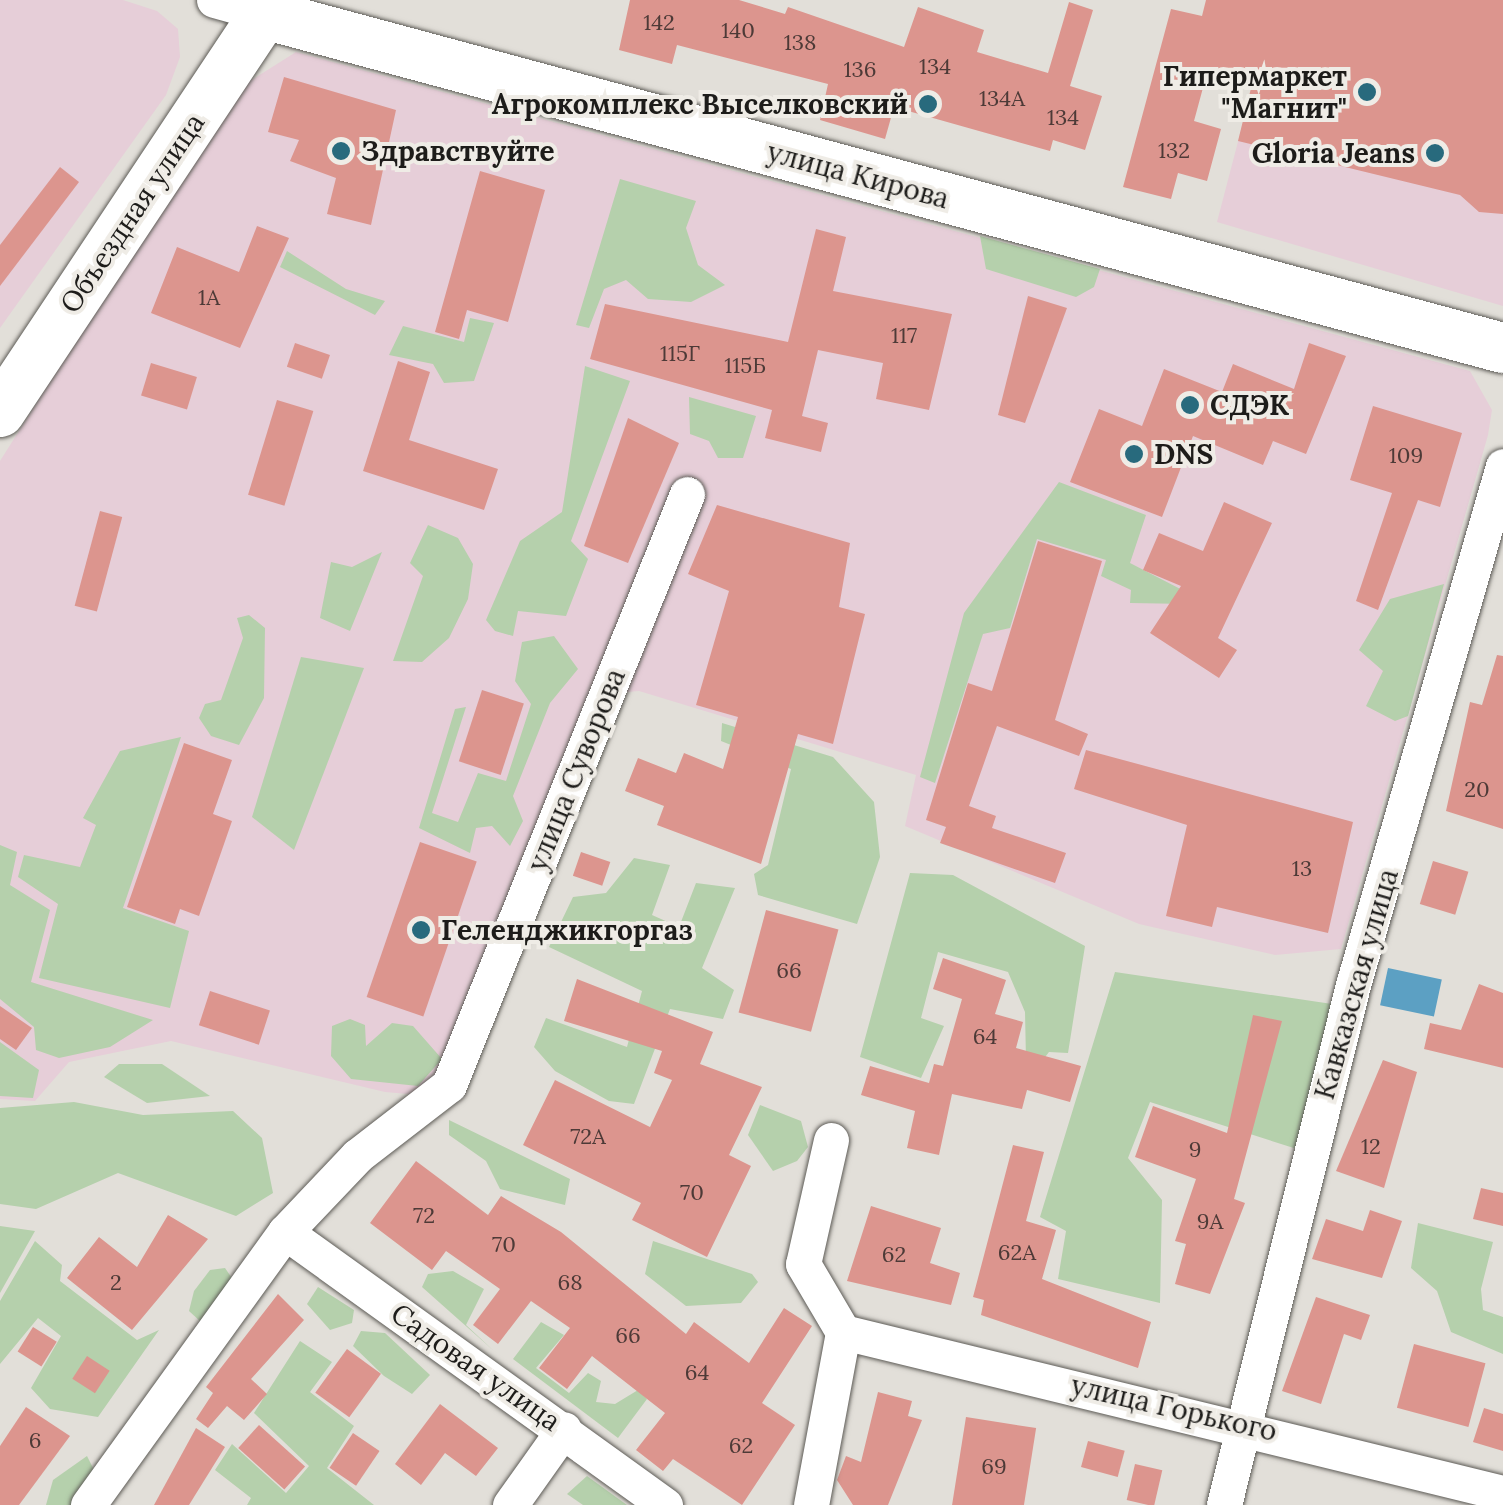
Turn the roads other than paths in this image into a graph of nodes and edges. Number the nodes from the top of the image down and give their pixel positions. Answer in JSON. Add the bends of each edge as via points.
{"nodes":[{"id":1,"x":214,"y":0,"type":"edge"},
{"id":2,"x":264,"y":14,"type":"junction"},
{"id":3,"x":1503,"y":348,"type":"edge"},
{"id":4,"x":0,"y":412,"type":"edge"},
{"id":5,"x":1503,"y":466,"type":"edge"},
{"id":6,"x":687,"y":494,"type":"dead end"},
{"id":7,"x":831,"y":1140,"type":"dead end"},
{"id":8,"x":284,"y":1232,"type":"junction"},
{"id":9,"x":843,"y":1332,"type":"junction"},
{"id":10,"x":1239,"y":1422,"type":"junction"},
{"id":11,"x":564,"y":1429,"type":"junction"},
{"id":12,"x":1503,"y":1493,"type":"edge"},
{"id":13,"x":88,"y":1505,"type":"edge"},
{"id":14,"x":510,"y":1505,"type":"edge"},
{"id":15,"x":665,"y":1505,"type":"edge"},
{"id":16,"x":811,"y":1505,"type":"edge"},
{"id":17,"x":1224,"y":1505,"type":"edge"}],
"edges":[{"from":1,"to":2,"type":"street","name":"улица Кирова"},
{"from":2,"to":3,"type":"main road","name":"улица Кирова"},
{"from":2,"to":4,"type":"main road","name":"Объездная улица"},
{"from":5,"to":10,"type":"street","name":"Кавказская улица"},
{"from":6,"to":8,"type":"street","name":"улица Суворова","via":[[449,1085],[357,1156]]},
{"from":7,"to":9,"type":"street","via":[[803,1264]]},
{"from":8,"to":11,"type":"street","name":"Садовая улица"},
{"from":8,"to":13,"type":"street","name":"улица Суворова"},
{"from":9,"to":10,"type":"street","name":"улица Горького"},
{"from":9,"to":16,"type":"street"},
{"from":10,"to":12,"type":"street","name":"улица Горького"},
{"from":10,"to":17,"type":"street","name":"Кавказская улица"},
{"from":11,"to":14,"type":"street"},
{"from":11,"to":15,"type":"street","name":"Садовая улица"}]}
